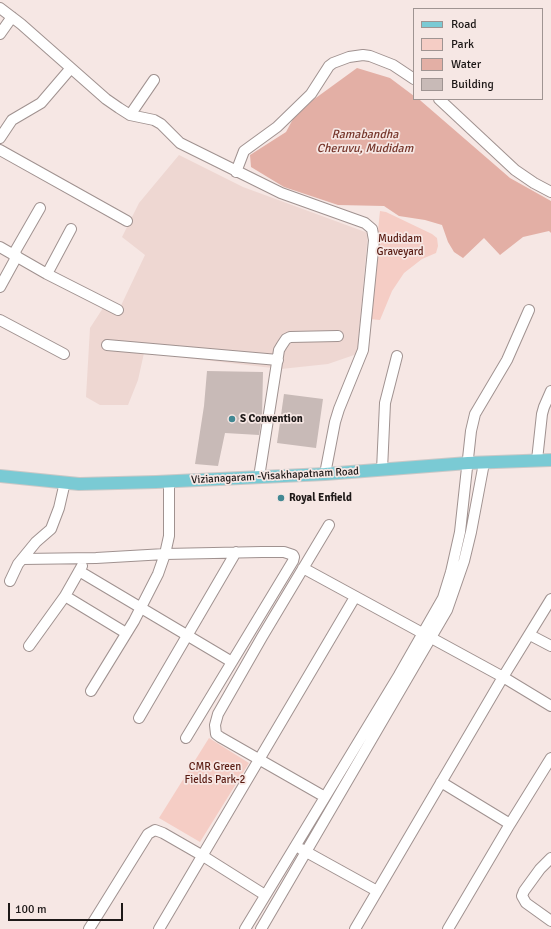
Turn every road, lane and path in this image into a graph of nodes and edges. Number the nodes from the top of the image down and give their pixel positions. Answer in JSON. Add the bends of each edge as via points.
{"nodes":[{"id":1,"x":0,"y":8,"type":"edge"},
{"id":2,"x":12,"y":17,"type":"junction"},
{"id":3,"x":0,"y":34,"type":"edge"},
{"id":4,"x":71,"y":68,"type":"junction"},
{"id":5,"x":413,"y":78,"type":"edge"},
{"id":6,"x":154,"y":80,"type":"dead end"},
{"id":7,"x":440,"y":100,"type":"edge"},
{"id":8,"x":130,"y":115,"type":"junction"},
{"id":9,"x":0,"y":138,"type":"edge"},
{"id":10,"x":0,"y":150,"type":"edge"},
{"id":11,"x":236,"y":172,"type":"junction"},
{"id":12,"x":551,"y":192,"type":"edge"},
{"id":13,"x":40,"y":208,"type":"dead end"},
{"id":14,"x":127,"y":221,"type":"dead end"},
{"id":15,"x":71,"y":229,"type":"dead end"},
{"id":16,"x":0,"y":247,"type":"edge"},
{"id":17,"x":15,"y":256,"type":"junction"},
{"id":18,"x":47,"y":274,"type":"junction"},
{"id":19,"x":0,"y":287,"type":"edge"},
{"id":20,"x":118,"y":310,"type":"dead end"},
{"id":21,"x":529,"y":310,"type":"dead end"},
{"id":22,"x":0,"y":320,"type":"edge"},
{"id":23,"x":338,"y":336,"type":"dead end"},
{"id":24,"x":107,"y":345,"type":"dead end"},
{"id":25,"x":64,"y":354,"type":"dead end"},
{"id":26,"x":397,"y":356,"type":"dead end"},
{"id":27,"x":278,"y":360,"type":"junction"},
{"id":28,"x":551,"y":391,"type":"edge"},
{"id":29,"x":537,"y":460,"type":"junction"},
{"id":30,"x":551,"y":460,"type":"edge"},
{"id":31,"x":484,"y":463,"type":"junction"},
{"id":32,"x":468,"y":464,"type":"junction"},
{"id":33,"x":382,"y":470,"type":"junction"},
{"id":34,"x":326,"y":474,"type":"junction"},
{"id":35,"x":0,"y":476,"type":"edge"},
{"id":36,"x":259,"y":477,"type":"junction"},
{"id":37,"x":169,"y":481,"type":"junction"},
{"id":38,"x":65,"y":482,"type":"junction"},
{"id":39,"x":329,"y":525,"type":"dead end"},
{"id":40,"x":236,"y":552,"type":"junction"},
{"id":41,"x":165,"y":554,"type":"junction"},
{"id":42,"x":86,"y":558,"type":"junction"},
{"id":43,"x":22,"y":559,"type":"junction"},
{"id":44,"x":303,"y":568,"type":"junction"},
{"id":45,"x":79,"y":571,"type":"junction"},
{"id":46,"x":10,"y":581,"type":"dead end"},
{"id":47,"x":65,"y":596,"type":"junction"},
{"id":48,"x":355,"y":597,"type":"junction"},
{"id":49,"x":551,"y":599,"type":"edge"},
{"id":50,"x":141,"y":607,"type":"junction"},
{"id":51,"x":126,"y":633,"type":"junction"},
{"id":52,"x":530,"y":634,"type":"junction"},
{"id":53,"x":188,"y":636,"type":"junction"},
{"id":54,"x":427,"y":636,"type":"junction"},
{"id":55,"x":29,"y":646,"type":"dead end"},
{"id":56,"x":551,"y":646,"type":"edge"},
{"id":57,"x":232,"y":662,"type":"junction"},
{"id":58,"x":503,"y":677,"type":"junction"},
{"id":59,"x":91,"y":691,"type":"dead end"},
{"id":60,"x":551,"y":706,"type":"edge"},
{"id":61,"x":139,"y":718,"type":"dead end"},
{"id":62,"x":186,"y":738,"type":"dead end"},
{"id":63,"x":551,"y":758,"type":"edge"},
{"id":64,"x":258,"y":760,"type":"junction"},
{"id":65,"x":441,"y":782,"type":"junction"},
{"id":66,"x":325,"y":797,"type":"junction"},
{"id":67,"x":510,"y":824,"type":"junction"},
{"id":68,"x":295,"y":845,"type":"junction"},
{"id":69,"x":306,"y":852,"type":"junction"},
{"id":70,"x":202,"y":856,"type":"junction"},
{"id":71,"x":551,"y":858,"type":"edge"},
{"id":72,"x":377,"y":891,"type":"junction"},
{"id":73,"x":265,"y":895,"type":"junction"},
{"id":74,"x":551,"y":921,"type":"edge"},
{"id":75,"x":89,"y":929,"type":"edge"},
{"id":76,"x":158,"y":929,"type":"edge"},
{"id":77,"x":245,"y":929,"type":"edge"},
{"id":78,"x":261,"y":929,"type":"edge"},
{"id":79,"x":355,"y":929,"type":"edge"},
{"id":80,"x":448,"y":929,"type":"edge"}],
"edges":[{"from":1,"to":2,"type":"street"},
{"from":2,"to":3,"type":"street"},
{"from":2,"to":4,"type":"street"},
{"from":4,"to":8,"type":"street","via":[[106,99]]},
{"from":4,"to":9,"type":"street","via":[[41,103],[12,120]]},
{"from":5,"to":11,"type":"street","via":[[393,65],[370,56],[349,57],[333,63],[310,94],[277,127],[245,150]]},
{"from":6,"to":8,"type":"street"},
{"from":7,"to":12,"type":"street","via":[[515,170],[534,184]]},
{"from":8,"to":11,"type":"street","via":[[154,120],[180,143]]},
{"from":10,"to":14,"type":"street"},
{"from":11,"to":34,"type":"street","via":[[281,192],[365,223],[374,233],[363,350],[335,422]]},
{"from":13,"to":17,"type":"street"},
{"from":15,"to":18,"type":"street"},
{"from":16,"to":17,"type":"street"},
{"from":17,"to":18,"type":"street"},
{"from":17,"to":19,"type":"street"},
{"from":18,"to":20,"type":"street"},
{"from":21,"to":32,"type":"street","via":[[506,360],[475,414]]},
{"from":22,"to":25,"type":"street"},
{"from":23,"to":27,"type":"street","via":[[286,339]]},
{"from":24,"to":27,"type":"street"},
{"from":26,"to":33,"type":"street","via":[[385,403]]},
{"from":27,"to":36,"type":"street"},
{"from":28,"to":29,"type":"street","via":[[542,414]]},
{"from":29,"to":30,"type":"main road","name":"Vizianagaram -Visakhapatnam Road"},
{"from":29,"to":31,"type":"main road","name":"Vizianagaram -Visakhapatnam Road"},
{"from":31,"to":32,"type":"main road","name":"Vizianagaram -Visakhapatnam Road"},
{"from":31,"to":54,"type":"street","via":[[464,561],[447,610]]},
{"from":32,"to":33,"type":"main road","name":"Vizianagaram -Visakhapatnam Road"},
{"from":32,"to":54,"type":"street","via":[[460,532],[451,572]]},
{"from":33,"to":34,"type":"main road","name":"Vizianagaram -Visakhapatnam Road"},
{"from":34,"to":36,"type":"main road","name":"Vizianagaram -Visakhapatnam Road"},
{"from":35,"to":38,"type":"main road","name":"Vizianagaram -Visakhapatnam Road"},
{"from":36,"to":37,"type":"main road","name":"Vizianagaram -Visakhapatnam Road"},
{"from":37,"to":38,"type":"main road","name":"Vizianagaram -Visakhapatnam Road","via":[[79,484]]},
{"from":37,"to":41,"type":"street","via":[[169,536]]},
{"from":38,"to":43,"type":"street","via":[[60,508],[50,529]]},
{"from":39,"to":44,"type":"street"},
{"from":40,"to":41,"type":"street"},
{"from":40,"to":53,"type":"street"},
{"from":40,"to":57,"type":"street","via":[[284,552],[294,557]]},
{"from":41,"to":42,"type":"street"},
{"from":41,"to":50,"type":"street"},
{"from":42,"to":43,"type":"street"},
{"from":42,"to":45,"type":"street"},
{"from":43,"to":46,"type":"street"},
{"from":44,"to":48,"type":"street"},
{"from":44,"to":64,"type":"street","via":[[215,720],[215,730],[220,737]]},
{"from":45,"to":47,"type":"street"},
{"from":45,"to":50,"type":"street"},
{"from":47,"to":51,"type":"street"},
{"from":47,"to":55,"type":"street"},
{"from":48,"to":54,"type":"street"},
{"from":48,"to":64,"type":"street"},
{"from":49,"to":52,"type":"street"},
{"from":50,"to":51,"type":"street"},
{"from":50,"to":53,"type":"street"},
{"from":51,"to":59,"type":"street"},
{"from":52,"to":56,"type":"street"},
{"from":52,"to":58,"type":"street"},
{"from":53,"to":57,"type":"street"},
{"from":53,"to":61,"type":"street"},
{"from":54,"to":58,"type":"street"},
{"from":54,"to":66,"type":"street"},
{"from":54,"to":69,"type":"street"},
{"from":57,"to":62,"type":"street"},
{"from":58,"to":60,"type":"street"},
{"from":58,"to":65,"type":"street"},
{"from":63,"to":67,"type":"street"},
{"from":64,"to":66,"type":"street"},
{"from":64,"to":70,"type":"street"},
{"from":65,"to":67,"type":"street"},
{"from":65,"to":72,"type":"street"},
{"from":66,"to":68,"type":"street"},
{"from":67,"to":80,"type":"street"},
{"from":68,"to":69,"type":"street"},
{"from":68,"to":73,"type":"street"},
{"from":69,"to":72,"type":"street"},
{"from":69,"to":78,"type":"street"},
{"from":70,"to":73,"type":"street"},
{"from":70,"to":75,"type":"street","via":[[163,833],[155,830],[148,834]]},
{"from":70,"to":76,"type":"street"},
{"from":71,"to":74,"type":"street","via":[[540,869],[522,896],[526,903]]},
{"from":72,"to":79,"type":"street"},
{"from":73,"to":77,"type":"street"}]}
